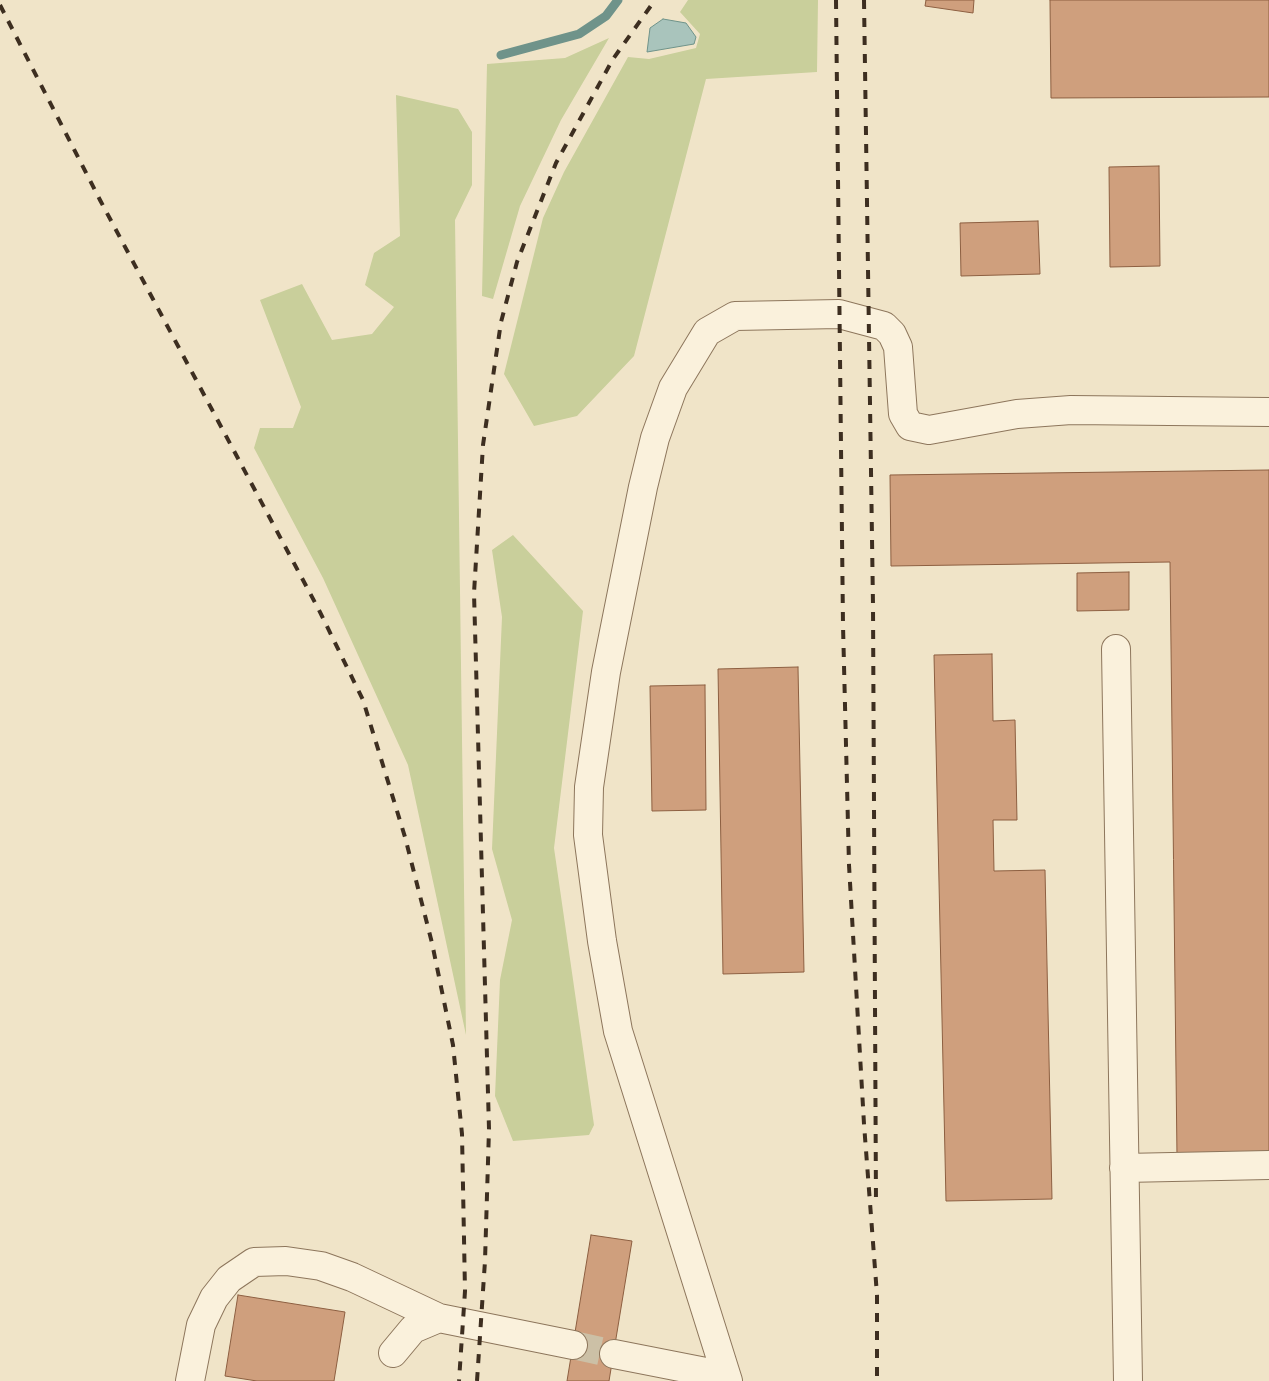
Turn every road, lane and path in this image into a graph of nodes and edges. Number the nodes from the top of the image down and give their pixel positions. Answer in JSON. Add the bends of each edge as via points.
{"nodes":[{"id":1,"x":1269,"y":412,"type":"edge"},
{"id":2,"x":1116,"y":649,"type":"dead end"},
{"id":3,"x":1269,"y":1165,"type":"edge"},
{"id":4,"x":1124,"y":1168,"type":"junction"},
{"id":5,"x":439,"y":1318,"type":"junction"},
{"id":6,"x":573,"y":1345,"type":"tunnel mouth"},
{"id":7,"x":392,"y":1353,"type":"dead end"},
{"id":8,"x":614,"y":1354,"type":"tunnel mouth"},
{"id":9,"x":727,"y":1378,"type":"edge"},
{"id":10,"x":190,"y":1381,"type":"edge"},
{"id":11,"x":1128,"y":1381,"type":"edge"}],
"edges":[{"from":1,"to":9,"type":"lane","via":[[1072,410],[1017,414],[929,430],[910,426],[903,414],[898,346],[892,334],[884,326],[839,314],[735,316],[707,332],[673,388],[655,438],[643,487],[606,672],[589,787],[588,835],[618,1031]]},
{"from":2,"to":4,"type":"lane"},
{"from":3,"to":4,"type":"lane"},
{"from":4,"to":11,"type":"lane"},
{"from":5,"to":6,"type":"lane"},
{"from":5,"to":7,"type":"lane","via":[[413,1328]]},
{"from":5,"to":10,"type":"lane","via":[[321,1266],[286,1261],[254,1262],[229,1279],[214,1298],[201,1324]]},
{"from":8,"to":9,"type":"lane"}]}
